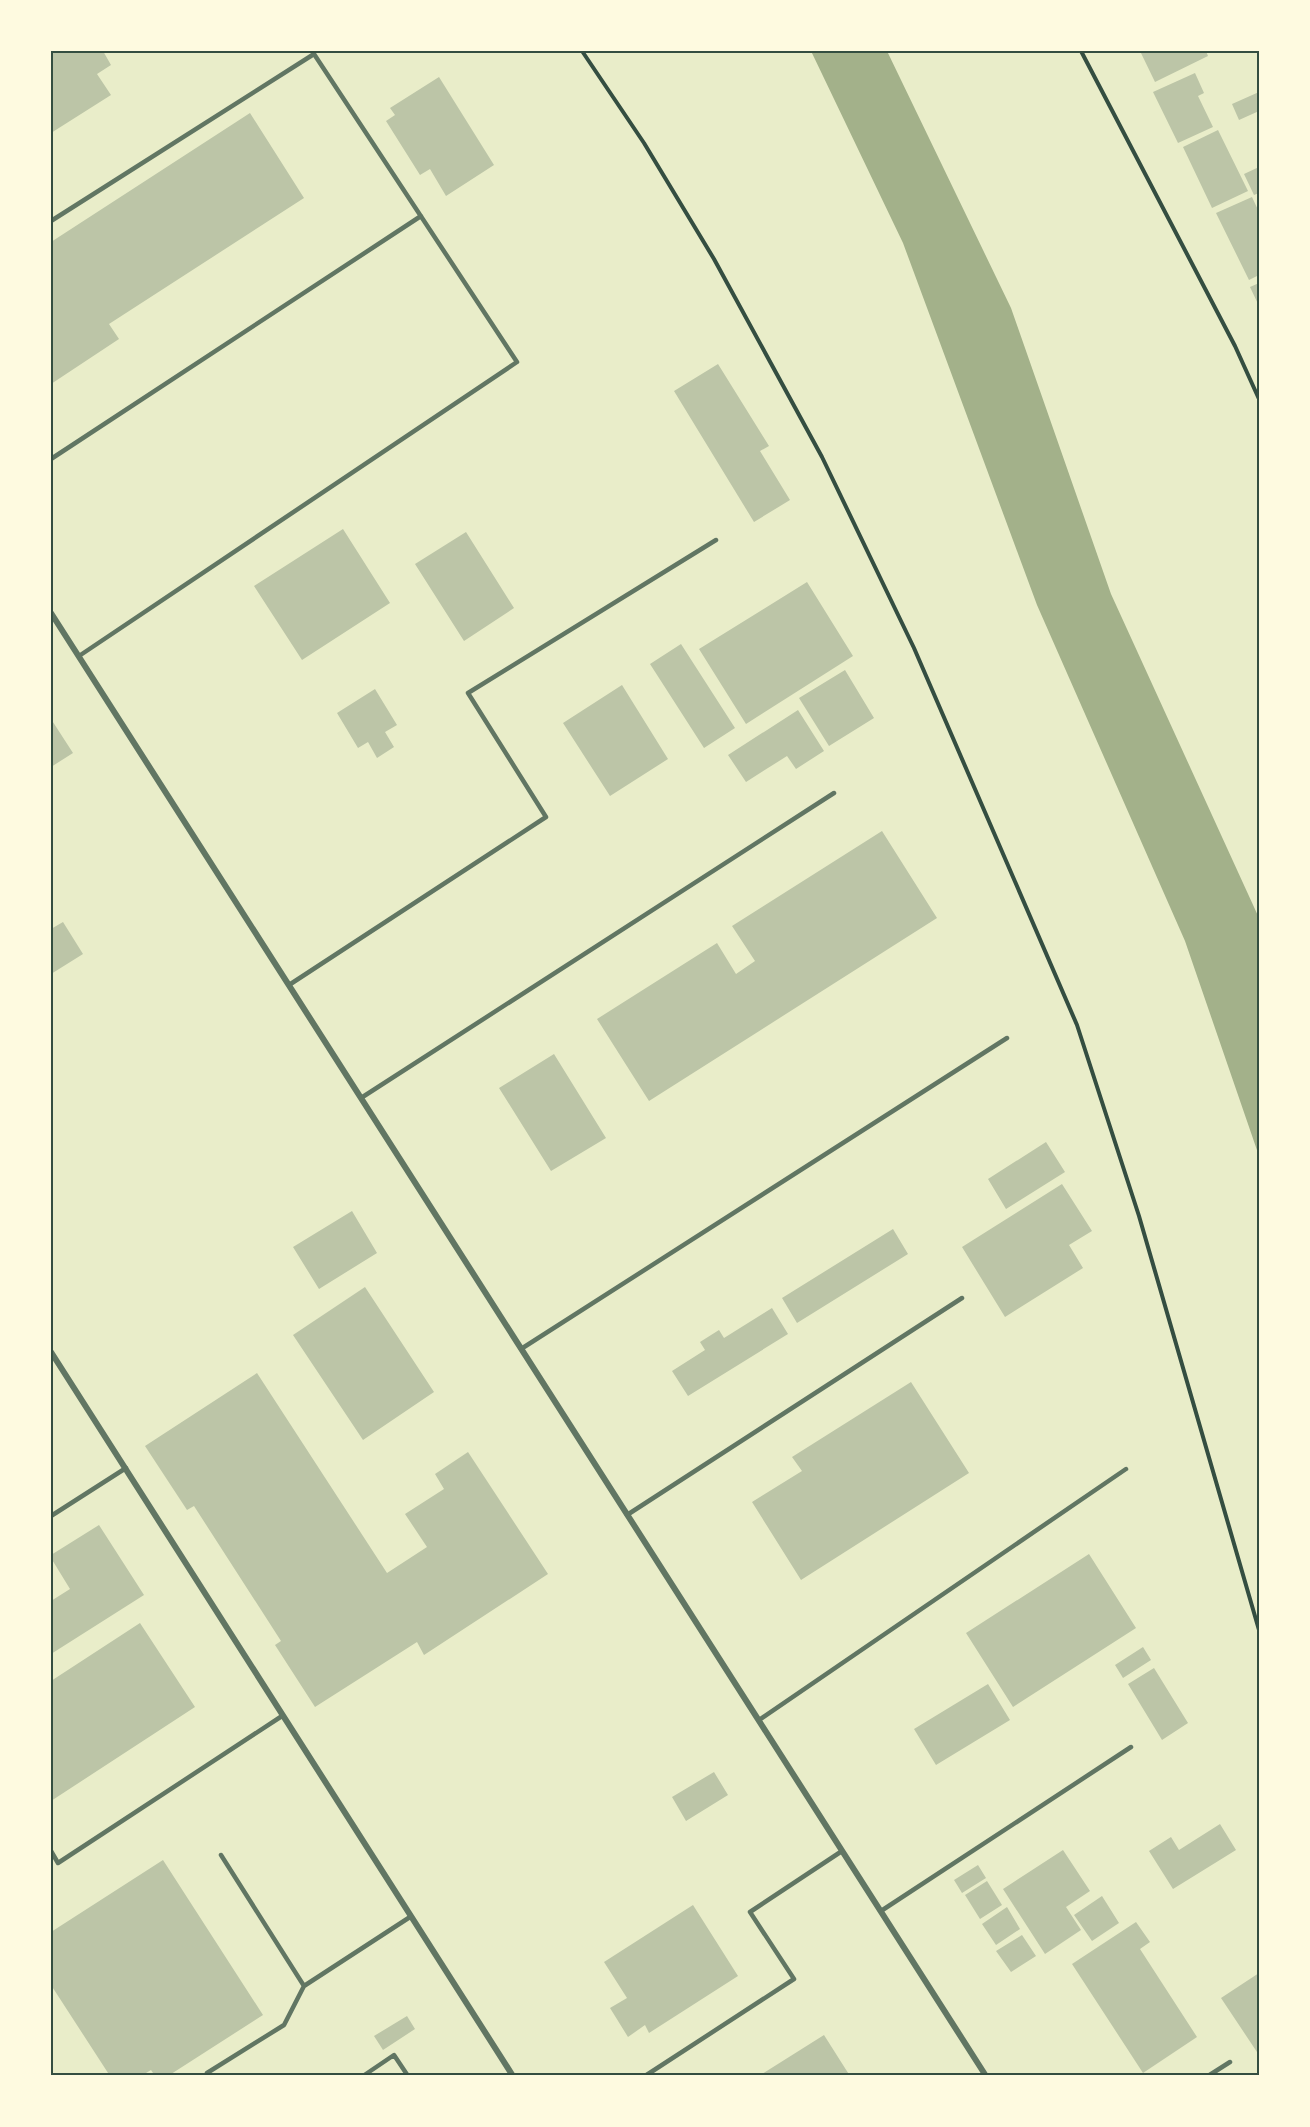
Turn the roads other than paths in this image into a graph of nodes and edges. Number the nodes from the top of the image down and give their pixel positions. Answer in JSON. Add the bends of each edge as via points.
{"nodes":[{"id":1,"x":421,"y":216,"type":"junction"},
{"id":2,"x":51,"y":221,"type":"edge"},
{"id":3,"x":51,"y":459,"type":"edge"},
{"id":4,"x":716,"y":540,"type":"dead end"},
{"id":5,"x":51,"y":613,"type":"edge"},
{"id":6,"x":79,"y":656,"type":"junction"},
{"id":7,"x":834,"y":793,"type":"dead end"},
{"id":8,"x":289,"y":985,"type":"junction"},
{"id":9,"x":1007,"y":1038,"type":"dead end"},
{"id":10,"x":361,"y":1098,"type":"junction"},
{"id":11,"x":962,"y":1298,"type":"dead end"},
{"id":12,"x":521,"y":1349,"type":"junction"},
{"id":13,"x":51,"y":1352,"type":"edge"},
{"id":14,"x":126,"y":1468,"type":"junction"},
{"id":15,"x":1126,"y":1469,"type":"dead end"},
{"id":16,"x":627,"y":1515,"type":"junction"},
{"id":17,"x":51,"y":1516,"type":"edge"},
{"id":18,"x":282,"y":1716,"type":"junction"},
{"id":19,"x":759,"y":1720,"type":"junction"},
{"id":20,"x":1131,"y":1748,"type":"dead end"},
{"id":21,"x":51,"y":1851,"type":"edge"},
{"id":22,"x":842,"y":1851,"type":"junction"},
{"id":23,"x":221,"y":1855,"type":"dead end"},
{"id":24,"x":881,"y":1911,"type":"junction"},
{"id":25,"x":410,"y":1917,"type":"junction"},
{"id":26,"x":304,"y":1986,"type":"junction"},
{"id":27,"x":1230,"y":2062,"type":"dead end"},
{"id":28,"x":207,"y":2073,"type":"dead end"},
{"id":29,"x":363,"y":2076,"type":"edge"},
{"id":30,"x":408,"y":2076,"type":"edge"},
{"id":31,"x":513,"y":2076,"type":"edge"},
{"id":32,"x":645,"y":2076,"type":"edge"},
{"id":33,"x":986,"y":2076,"type":"edge"},
{"id":34,"x":1208,"y":2076,"type":"edge"}],
"edges":[{"from":1,"to":2,"type":"lane","via":[[314,54]]},
{"from":1,"to":3,"type":"lane"},
{"from":1,"to":6,"type":"lane","via":[[517,362]]},
{"from":4,"to":8,"type":"lane","via":[[468,693],[546,817]]},
{"from":5,"to":6,"type":"street"},
{"from":6,"to":8,"type":"street"},
{"from":7,"to":10,"type":"lane"},
{"from":8,"to":10,"type":"street"},
{"from":9,"to":12,"type":"lane"},
{"from":10,"to":12,"type":"street"},
{"from":11,"to":16,"type":"lane"},
{"from":12,"to":16,"type":"street"},
{"from":13,"to":14,"type":"street"},
{"from":14,"to":17,"type":"lane"},
{"from":14,"to":18,"type":"street"},
{"from":15,"to":19,"type":"lane"},
{"from":16,"to":19,"type":"street"},
{"from":18,"to":21,"type":"lane","via":[[58,1863]]},
{"from":18,"to":25,"type":"street"},
{"from":19,"to":22,"type":"street"},
{"from":20,"to":24,"type":"lane"},
{"from":22,"to":24,"type":"street"},
{"from":22,"to":32,"type":"lane","via":[[750,1912],[794,1979]]},
{"from":23,"to":26,"type":"lane"},
{"from":24,"to":33,"type":"street"},
{"from":25,"to":26,"type":"lane"},
{"from":25,"to":31,"type":"street"},
{"from":26,"to":28,"type":"lane","via":[[284,2025]]},
{"from":27,"to":34,"type":"lane"},
{"from":29,"to":30,"type":"lane","via":[[394,2055]]}]}
